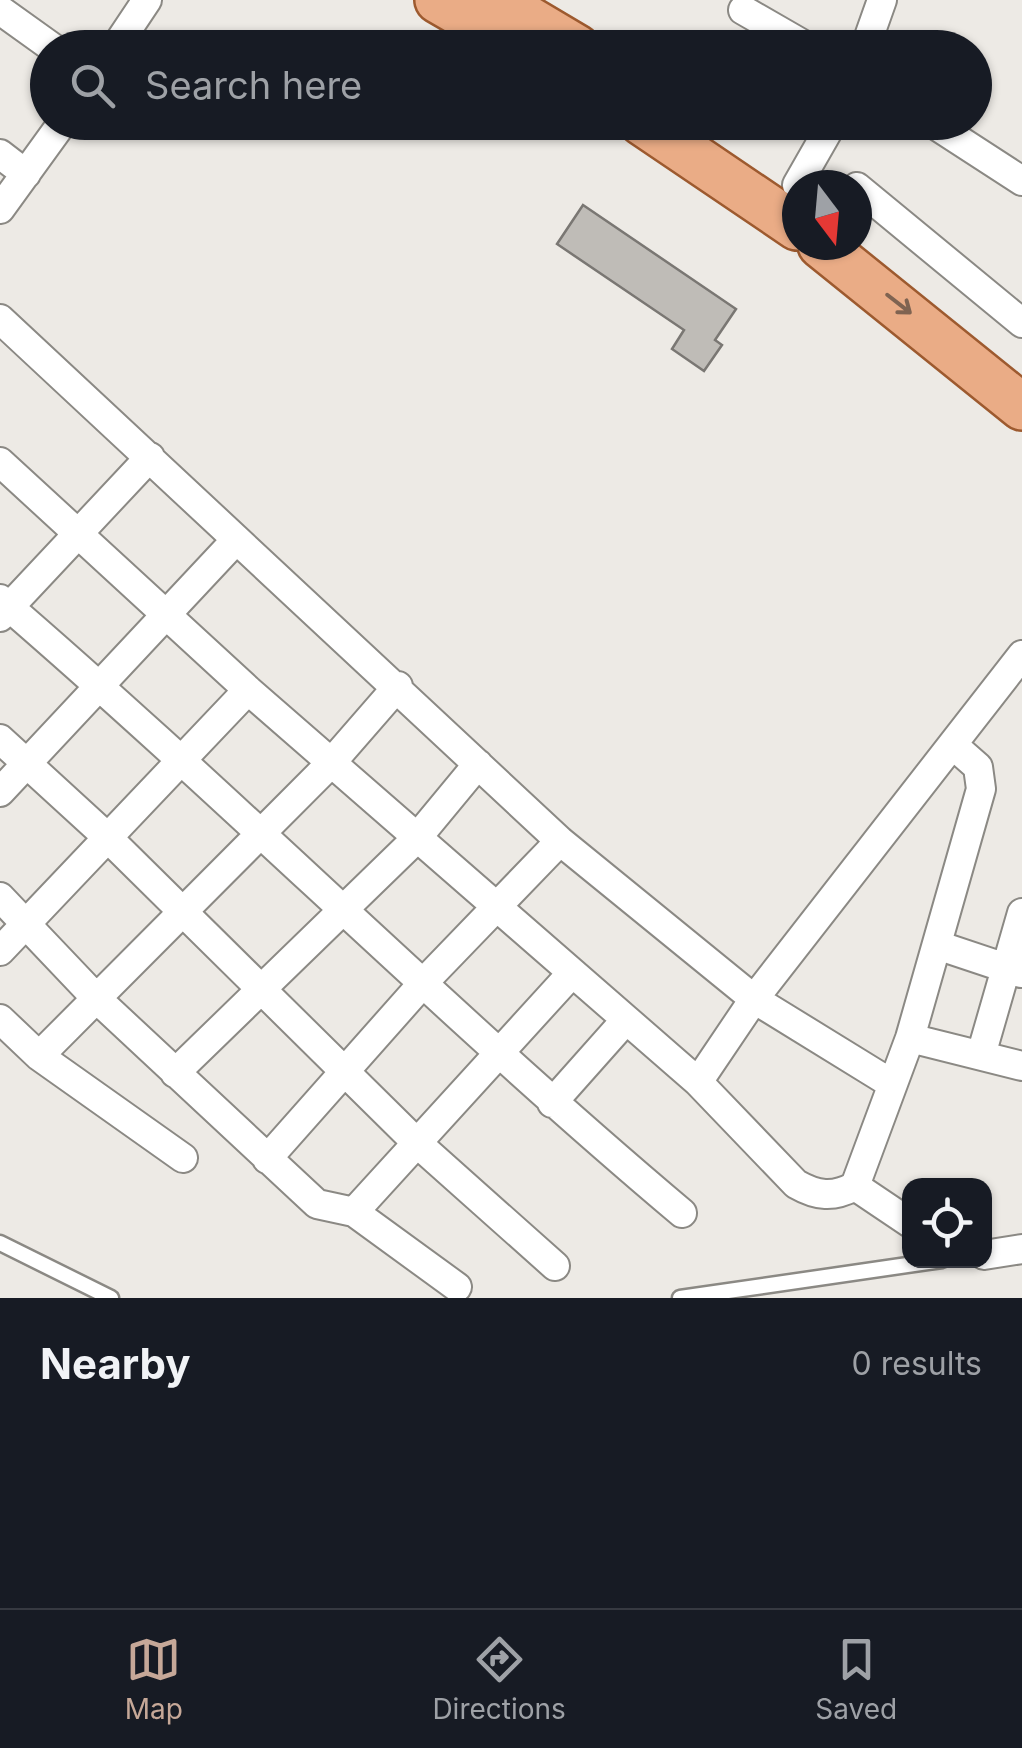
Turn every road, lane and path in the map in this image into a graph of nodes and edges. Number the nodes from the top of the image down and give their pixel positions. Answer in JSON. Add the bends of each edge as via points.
{"nodes":[{"id":1,"x":147,"y":0,"type":"edge"},
{"id":2,"x":438,"y":0,"type":"edge"},
{"id":3,"x":496,"y":0,"type":"edge"},
{"id":4,"x":882,"y":0,"type":"edge"},
{"id":5,"x":0,"y":10,"type":"edge"},
{"id":6,"x":743,"y":10,"type":"dead end"},
{"id":7,"x":127,"y":30,"type":"edge"},
{"id":8,"x":490,"y":30,"type":"edge"},
{"id":9,"x":547,"y":30,"type":"edge"},
{"id":10,"x":778,"y":30,"type":"edge"},
{"id":11,"x":872,"y":30,"type":"edge"},
{"id":12,"x":30,"y":32,"type":"edge"},
{"id":13,"x":50,"y":140,"type":"edge"},
{"id":14,"x":684,"y":140,"type":"edge"},
{"id":15,"x":724,"y":140,"type":"edge"},
{"id":16,"x":824,"y":140,"type":"edge"},
{"id":17,"x":959,"y":140,"type":"edge"},
{"id":18,"x":0,"y":154,"type":"edge"},
{"id":19,"x":809,"y":170,"type":"edge"},
{"id":20,"x":26,"y":174,"type":"junction"},
{"id":21,"x":782,"y":177,"type":"edge"},
{"id":22,"x":782,"y":181,"type":"edge"},
{"id":23,"x":1022,"y":181,"type":"edge"},
{"id":24,"x":872,"y":199,"type":"edge"},
{"id":25,"x":0,"y":208,"type":"edge"},
{"id":26,"x":872,"y":247,"type":"edge"},
{"id":27,"x":840,"y":260,"type":"edge"},
{"id":28,"x":0,"y":319,"type":"edge"},
{"id":29,"x":1022,"y":323,"type":"edge"},
{"id":30,"x":1022,"y":366,"type":"edge"},
{"id":31,"x":1022,"y":406,"type":"edge"},
{"id":32,"x":150,"y":457,"type":"junction"},
{"id":33,"x":0,"y":462,"type":"edge"},
{"id":34,"x":77,"y":531,"type":"junction"},
{"id":35,"x":235,"y":541,"type":"junction"},
{"id":36,"x":3,"y":607,"type":"edge"},
{"id":37,"x":165,"y":614,"type":"junction"},
{"id":38,"x":1017,"y":669,"type":"edge"},
{"id":39,"x":98,"y":685,"type":"junction"},
{"id":40,"x":398,"y":686,"type":"junction"},
{"id":41,"x":248,"y":690,"type":"junction"},
{"id":42,"x":0,"y":738,"type":"edge"},
{"id":43,"x":952,"y":745,"type":"junction"},
{"id":44,"x":180,"y":762,"type":"junction"},
{"id":45,"x":331,"y":763,"type":"junction"},
{"id":46,"x":26,"y":764,"type":"junction"},
{"id":47,"x":478,"y":764,"type":"junction"},
{"id":48,"x":0,"y":792,"type":"edge"},
{"id":49,"x":260,"y":834,"type":"junction"},
{"id":50,"x":106,"y":836,"type":"junction"},
{"id":51,"x":416,"y":839,"type":"junction"},
{"id":52,"x":560,"y":841,"type":"junction"},
{"id":53,"x":0,"y":896,"type":"edge"},
{"id":54,"x":496,"y":906,"type":"junction"},
{"id":55,"x":344,"y":908,"type":"junction"},
{"id":56,"x":182,"y":909,"type":"junction"},
{"id":57,"x":1022,"y":913,"type":"edge"},
{"id":58,"x":26,"y":922,"type":"junction"},
{"id":59,"x":937,"y":945,"type":"junction"},
{"id":60,"x":0,"y":951,"type":"edge"},
{"id":61,"x":1014,"y":971,"type":"edge"},
{"id":62,"x":572,"y":973,"type":"junction"},
{"id":63,"x":422,"y":982,"type":"junction"},
{"id":64,"x":264,"y":991,"type":"junction"},
{"id":65,"x":96,"y":999,"type":"junction"},
{"id":66,"x":754,"y":999,"type":"junction"},
{"id":67,"x":0,"y":1019,"type":"edge"},
{"id":68,"x":624,"y":1022,"type":"junction"},
{"id":69,"x":910,"y":1038,"type":"junction"},
{"id":70,"x":501,"y":1054,"type":"junction"},
{"id":71,"x":982,"y":1055,"type":"junction"},
{"id":72,"x":40,"y":1056,"type":"junction"},
{"id":73,"x":1022,"y":1066,"type":"edge"},
{"id":74,"x":343,"y":1072,"type":"junction"},
{"id":75,"x":175,"y":1073,"type":"junction"},
{"id":76,"x":698,"y":1082,"type":"junction"},
{"id":77,"x":892,"y":1084,"type":"junction"},
{"id":78,"x":552,"y":1104,"type":"junction"},
{"id":79,"x":417,"y":1143,"type":"junction"},
{"id":80,"x":183,"y":1158,"type":"dead end"},
{"id":81,"x":267,"y":1159,"type":"junction"},
{"id":82,"x":855,"y":1186,"type":"junction"},
{"id":83,"x":354,"y":1212,"type":"junction"},
{"id":84,"x":682,"y":1213,"type":"dead end"},
{"id":85,"x":902,"y":1217,"type":"edge"},
{"id":86,"x":0,"y":1243,"type":"edge"},
{"id":87,"x":1022,"y":1250,"type":"edge"},
{"id":88,"x":992,"y":1254,"type":"edge"},
{"id":89,"x":555,"y":1266,"type":"dead end"},
{"id":90,"x":902,"y":1266,"type":"edge"},
{"id":91,"x":457,"y":1288,"type":"dead end"},
{"id":92,"x":111,"y":1298,"type":"edge"},
{"id":93,"x":680,"y":1298,"type":"edge"}],
"edges":[{"from":1,"to":7,"type":"street"},
{"from":2,"to":8,"type":"main road"},
{"from":3,"to":9,"type":"main road"},
{"from":4,"to":11,"type":"street"},
{"from":5,"to":12,"type":"street"},
{"from":6,"to":10,"type":"street"},
{"from":13,"to":20,"type":"street"},
{"from":14,"to":22,"type":"main road"},
{"from":15,"to":21,"type":"main road"},
{"from":16,"to":19,"type":"street"},
{"from":17,"to":23,"type":"street"},
{"from":18,"to":20,"type":"street"},
{"from":20,"to":25,"type":"street"},
{"from":24,"to":29,"type":"street"},
{"from":26,"to":30,"type":"main road"},
{"from":27,"to":31,"type":"main road","one_way":true},
{"from":28,"to":32,"type":"street"},
{"from":32,"to":34,"type":"street"},
{"from":32,"to":35,"type":"street"},
{"from":33,"to":34,"type":"street"},
{"from":34,"to":36,"type":"street"},
{"from":34,"to":37,"type":"street"},
{"from":35,"to":37,"type":"street"},
{"from":35,"to":40,"type":"street"},
{"from":36,"to":39,"type":"street"},
{"from":37,"to":39,"type":"street"},
{"from":37,"to":41,"type":"street"},
{"from":38,"to":43,"type":"street"},
{"from":39,"to":44,"type":"street"},
{"from":39,"to":46,"type":"street"},
{"from":40,"to":45,"type":"street"},
{"from":40,"to":47,"type":"street"},
{"from":41,"to":44,"type":"street"},
{"from":41,"to":45,"type":"street"},
{"from":42,"to":46,"type":"street"},
{"from":43,"to":59,"type":"street","via":[[978,766],[981,789]]},
{"from":43,"to":66,"type":"street"},
{"from":44,"to":49,"type":"street"},
{"from":44,"to":50,"type":"street"},
{"from":45,"to":49,"type":"street"},
{"from":45,"to":51,"type":"street"},
{"from":46,"to":48,"type":"street"},
{"from":46,"to":50,"type":"street"},
{"from":47,"to":51,"type":"street"},
{"from":47,"to":52,"type":"street"},
{"from":49,"to":55,"type":"street"},
{"from":49,"to":56,"type":"street"},
{"from":50,"to":56,"type":"street"},
{"from":50,"to":58,"type":"street"},
{"from":51,"to":54,"type":"street"},
{"from":51,"to":55,"type":"street"},
{"from":52,"to":54,"type":"street"},
{"from":52,"to":66,"type":"street"},
{"from":53,"to":58,"type":"street"},
{"from":54,"to":62,"type":"street"},
{"from":54,"to":63,"type":"street"},
{"from":55,"to":63,"type":"street"},
{"from":55,"to":64,"type":"street"},
{"from":56,"to":64,"type":"street"},
{"from":56,"to":65,"type":"street"},
{"from":57,"to":61,"type":"street"},
{"from":58,"to":60,"type":"street"},
{"from":58,"to":65,"type":"street"},
{"from":59,"to":61,"type":"street"},
{"from":59,"to":69,"type":"street"},
{"from":61,"to":71,"type":"street"},
{"from":62,"to":68,"type":"street"},
{"from":62,"to":70,"type":"street"},
{"from":63,"to":70,"type":"street"},
{"from":63,"to":74,"type":"street"},
{"from":64,"to":74,"type":"street"},
{"from":64,"to":75,"type":"street"},
{"from":65,"to":72,"type":"street"},
{"from":65,"to":75,"type":"street"},
{"from":66,"to":76,"type":"street"},
{"from":66,"to":77,"type":"street"},
{"from":67,"to":72,"type":"street"},
{"from":68,"to":76,"type":"street"},
{"from":68,"to":78,"type":"street"},
{"from":69,"to":71,"type":"street"},
{"from":69,"to":77,"type":"street"},
{"from":70,"to":78,"type":"street"},
{"from":70,"to":79,"type":"street"},
{"from":71,"to":73,"type":"street"},
{"from":72,"to":80,"type":"street"},
{"from":74,"to":79,"type":"street"},
{"from":74,"to":81,"type":"street"},
{"from":75,"to":81,"type":"street"},
{"from":76,"to":82,"type":"street","via":[[796,1184],[832,1195]]},
{"from":77,"to":82,"type":"street"},
{"from":78,"to":84,"type":"street"},
{"from":79,"to":83,"type":"street"},
{"from":79,"to":89,"type":"street"},
{"from":81,"to":83,"type":"street","via":[[318,1204]]},
{"from":82,"to":85,"type":"street"},
{"from":83,"to":91,"type":"street"},
{"from":86,"to":92,"type":"lane"},
{"from":87,"to":88,"type":"street"},
{"from":90,"to":93,"type":"lane"}]}
